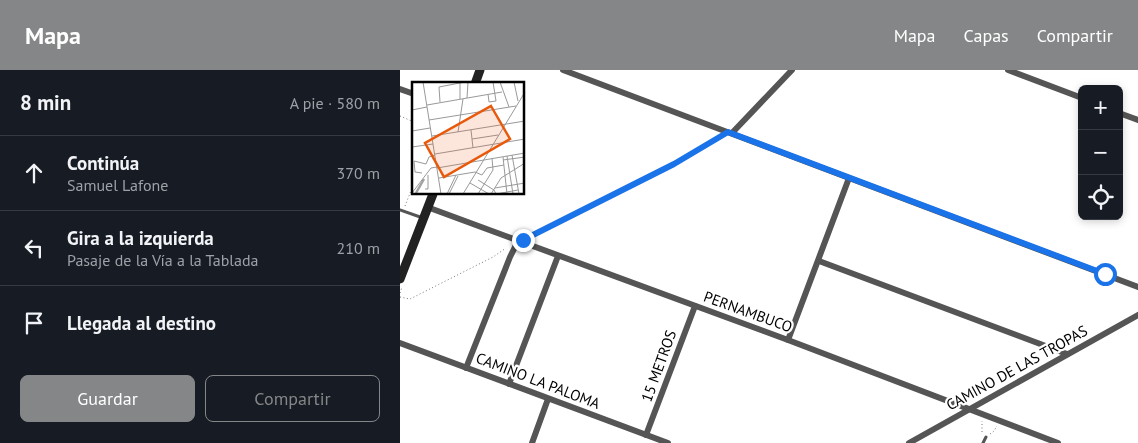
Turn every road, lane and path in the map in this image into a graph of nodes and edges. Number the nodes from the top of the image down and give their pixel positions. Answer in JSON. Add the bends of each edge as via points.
{"nodes":[{"id":1,"x":480,"y":70,"type":"edge"},
{"id":2,"x":563,"y":70,"type":"edge"},
{"id":3,"x":792,"y":70,"type":"edge"},
{"id":4,"x":1008,"y":70,"type":"edge"},
{"id":5,"x":476,"y":82,"type":"edge"},
{"id":6,"x":400,"y":89,"type":"edge"},
{"id":7,"x":412,"y":93,"type":"edge"},
{"id":8,"x":1078,"y":96,"type":"edge"},
{"id":9,"x":1123,"y":114,"type":"edge"},
{"id":10,"x":400,"y":116,"type":"edge"},
{"id":11,"x":1138,"y":120,"type":"edge"},
{"id":12,"x":412,"y":121,"type":"edge"},
{"id":13,"x":730,"y":133,"type":"junction"},
{"id":14,"x":849,"y":178,"type":"junction"},
{"id":15,"x":412,"y":188,"type":"edge"},
{"id":16,"x":433,"y":195,"type":"edge"},
{"id":17,"x":427,"y":207,"type":"junction"},
{"id":18,"x":402,"y":210,"type":"edge"},
{"id":19,"x":423,"y":218,"type":"junction"},
{"id":20,"x":518,"y":241,"type":"junction"},
{"id":21,"x":558,"y":256,"type":"junction"},
{"id":22,"x":819,"y":261,"type":"junction"},
{"id":23,"x":400,"y":279,"type":"edge"},
{"id":24,"x":1138,"y":287,"type":"edge"},
{"id":25,"x":400,"y":296,"type":"edge"},
{"id":26,"x":694,"y":306,"type":"junction"},
{"id":27,"x":1138,"y":315,"type":"edge"},
{"id":28,"x":788,"y":340,"type":"junction"},
{"id":29,"x":400,"y":342,"type":"edge"},
{"id":30,"x":1067,"y":354,"type":"junction"},
{"id":31,"x":466,"y":368,"type":"junction"},
{"id":32,"x":509,"y":384,"type":"junction"},
{"id":33,"x":548,"y":399,"type":"junction"},
{"id":34,"x":970,"y":410,"type":"junction"},
{"id":35,"x":984,"y":415,"type":"junction"},
{"id":36,"x":1000,"y":421,"type":"junction"},
{"id":37,"x":646,"y":435,"type":"junction"},
{"id":38,"x":986,"y":437,"type":"junction"},
{"id":39,"x":532,"y":443,"type":"edge"},
{"id":40,"x":668,"y":443,"type":"edge"},
{"id":41,"x":909,"y":443,"type":"edge"},
{"id":42,"x":983,"y":443,"type":"edge"},
{"id":43,"x":1058,"y":443,"type":"edge"}],
"edges":[{"from":1,"to":5,"type":"street"},
{"from":2,"to":13,"type":"street"},
{"from":3,"to":13,"type":"street"},
{"from":4,"to":8,"type":"street"},
{"from":6,"to":7,"type":"street"},
{"from":9,"to":11,"type":"street"},
{"from":10,"to":12,"type":"path"},
{"from":13,"to":14,"type":"street"},
{"from":13,"to":20,"type":"path"},
{"from":14,"to":22,"type":"street"},
{"from":14,"to":24,"type":"street"},
{"from":15,"to":18,"type":"path"},
{"from":16,"to":17,"type":"street"},
{"from":17,"to":19,"type":"street"},
{"from":17,"to":20,"type":"street","name":"PERNAMBUCO"},
{"from":18,"to":19,"type":"lane"},
{"from":19,"to":23,"type":"street"},
{"from":20,"to":21,"type":"street","name":"PERNAMBUCO"},
{"from":20,"to":25,"type":"path","via":[[410,299]]},
{"from":20,"to":31,"type":"street"},
{"from":21,"to":26,"type":"street","name":"PERNAMBUCO"},
{"from":21,"to":32,"type":"street"},
{"from":22,"to":28,"type":"street"},
{"from":22,"to":30,"type":"street"},
{"from":26,"to":28,"type":"street","name":"PERNAMBUCO"},
{"from":26,"to":37,"type":"street","name":"15 METROS"},
{"from":27,"to":30,"type":"street","name":"CAMINO DE LAS TROPAS"},
{"from":28,"to":34,"type":"street","name":"PERNAMBUCO"},
{"from":29,"to":31,"type":"street","name":"CAMINO LA PALOMA"},
{"from":30,"to":34,"type":"street","name":"CAMINO DE LAS TROPAS"},
{"from":31,"to":32,"type":"street","name":"CAMINO LA PALOMA"},
{"from":32,"to":33,"type":"street","name":"CAMINO LA PALOMA"},
{"from":33,"to":37,"type":"street","name":"CAMINO LA PALOMA"},
{"from":33,"to":39,"type":"street"},
{"from":34,"to":35,"type":"street","name":"PERNAMBUCO"},
{"from":34,"to":41,"type":"street","name":"CAMINO DE LAS TROPAS"},
{"from":35,"to":36,"type":"street","name":"PERNAMBUCO"},
{"from":35,"to":38,"type":"path","via":[[981,428]]},
{"from":36,"to":38,"type":"path"},
{"from":36,"to":43,"type":"street","name":"PERNAMBUCO"},
{"from":37,"to":40,"type":"street","name":"CAMINO LA PALOMA"},
{"from":38,"to":42,"type":"lane"}]}
